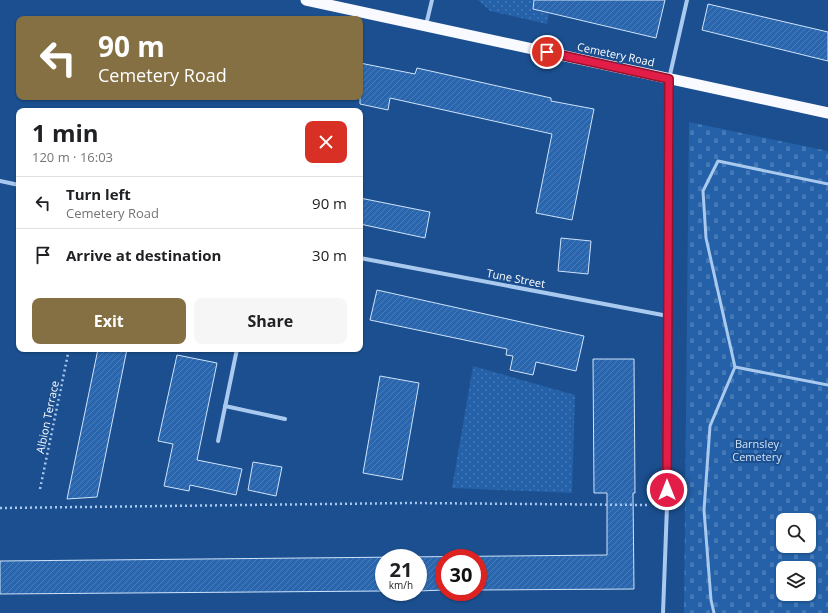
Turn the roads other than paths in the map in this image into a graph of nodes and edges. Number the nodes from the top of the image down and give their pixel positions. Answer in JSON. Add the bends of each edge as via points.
{"nodes":[{"id":1,"x":306,"y":0,"type":"edge"},
{"id":2,"x":432,"y":0,"type":"edge"},
{"id":3,"x":687,"y":0,"type":"edge"},
{"id":4,"x":426,"y":26,"type":"junction"},
{"id":5,"x":669,"y":79,"type":"junction"},
{"id":6,"x":828,"y":113,"type":"edge"},
{"id":7,"x":0,"y":181,"type":"edge"},
{"id":8,"x":16,"y":184,"type":"edge"},
{"id":9,"x":828,"y":184,"type":"edge"},
{"id":10,"x":363,"y":259,"type":"edge"},
{"id":11,"x":668,"y":316,"type":"junction"},
{"id":12,"x":236,"y":352,"type":"edge"},
{"id":13,"x":735,"y":367,"type":"junction"},
{"id":14,"x":828,"y":385,"type":"edge"},
{"id":15,"x":225,"y":406,"type":"junction"},
{"id":16,"x":285,"y":419,"type":"dead end"},
{"id":17,"x":218,"y":441,"type":"dead end"},
{"id":18,"x":663,"y":613,"type":"edge"},
{"id":19,"x":714,"y":613,"type":"edge"}],
"edges":[{"from":1,"to":4,"type":"highway","name":"Cemetery Road"},
{"from":2,"to":4,"type":"street"},
{"from":3,"to":5,"type":"street"},
{"from":4,"to":5,"type":"highway","name":"Cemetery Road"},
{"from":5,"to":6,"type":"highway","name":"Cemetery Road"},
{"from":5,"to":11,"type":"street"},
{"from":7,"to":8,"type":"street"},
{"from":9,"to":13,"type":"lane","via":[[718,161],[703,191],[706,238]]},
{"from":10,"to":11,"type":"street","name":"Tune Street"},
{"from":11,"to":18,"type":"street","via":[[667,506]]},
{"from":12,"to":15,"type":"street"},
{"from":13,"to":14,"type":"lane"},
{"from":13,"to":19,"type":"lane","via":[[710,426],[704,510]]},
{"from":15,"to":16,"type":"street"},
{"from":15,"to":17,"type":"street"}]}
